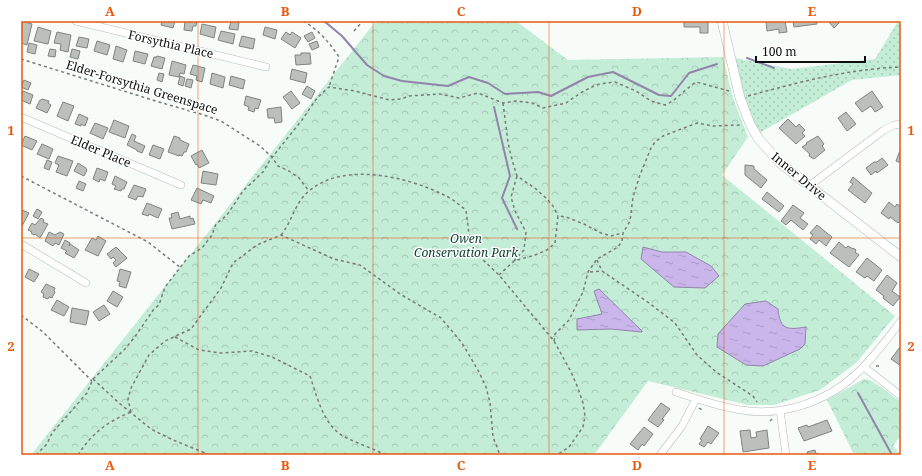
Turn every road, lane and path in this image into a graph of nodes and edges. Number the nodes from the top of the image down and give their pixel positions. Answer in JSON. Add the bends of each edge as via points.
{"nodes":[{"id":1,"x":76,"y":21,"type":"edge"},
{"id":2,"x":303,"y":21,"type":"edge"},
{"id":3,"x":363,"y":21,"type":"edge"},
{"id":4,"x":722,"y":21,"type":"edge"},
{"id":5,"x":354,"y":32,"type":"dead end"},
{"id":6,"x":21,"y":58,"type":"edge"},
{"id":7,"x":266,"y":67,"type":"dead end"},
{"id":8,"x":901,"y":67,"type":"edge"},
{"id":9,"x":329,"y":87,"type":"junction"},
{"id":10,"x":729,"y":91,"type":"dead end"},
{"id":11,"x":740,"y":98,"type":"junction"},
{"id":12,"x":503,"y":103,"type":"junction"},
{"id":13,"x":21,"y":117,"type":"edge"},
{"id":14,"x":901,"y":124,"type":"edge"},
{"id":15,"x":740,"y":125,"type":"dead end"},
{"id":16,"x":272,"y":157,"type":"junction"},
{"id":17,"x":21,"y":176,"type":"edge"},
{"id":18,"x":517,"y":176,"type":"junction"},
{"id":19,"x":181,"y":185,"type":"dead end"},
{"id":20,"x":809,"y":186,"type":"junction"},
{"id":21,"x":308,"y":191,"type":"junction"},
{"id":22,"x":558,"y":216,"type":"junction"},
{"id":23,"x":623,"y":233,"type":"junction"},
{"id":24,"x":281,"y":235,"type":"junction"},
{"id":25,"x":21,"y":244,"type":"edge"},
{"id":26,"x":901,"y":257,"type":"edge"},
{"id":27,"x":597,"y":259,"type":"junction"},
{"id":28,"x":514,"y":261,"type":"junction"},
{"id":29,"x":181,"y":268,"type":"junction"},
{"id":30,"x":602,"y":271,"type":"junction"},
{"id":31,"x":588,"y":272,"type":"junction"},
{"id":32,"x":499,"y":275,"type":"junction"},
{"id":33,"x":86,"y":283,"type":"dead end"},
{"id":34,"x":21,"y":315,"type":"edge"},
{"id":35,"x":901,"y":321,"type":"edge"},
{"id":36,"x":175,"y":337,"type":"junction"},
{"id":37,"x":554,"y":341,"type":"junction"},
{"id":38,"x":876,"y":366,"type":"dead end"},
{"id":39,"x":879,"y":366,"type":"dead end"},
{"id":40,"x":864,"y":367,"type":"junction"},
{"id":41,"x":79,"y":368,"type":"dead end"},
{"id":42,"x":82,"y":371,"type":"junction"},
{"id":43,"x":93,"y":379,"type":"junction"},
{"id":44,"x":92,"y":381,"type":"junction"},
{"id":45,"x":676,"y":392,"type":"dead end"},
{"id":46,"x":901,"y":396,"type":"edge"},
{"id":47,"x":696,"y":399,"type":"junction"},
{"id":48,"x":757,"y":402,"type":"dead end"},
{"id":49,"x":780,"y":410,"type":"junction"},
{"id":50,"x":131,"y":412,"type":"junction"},
{"id":51,"x":21,"y":454,"type":"edge"},
{"id":52,"x":24,"y":455,"type":"edge"},
{"id":53,"x":36,"y":455,"type":"edge"},
{"id":54,"x":78,"y":455,"type":"edge"},
{"id":55,"x":210,"y":455,"type":"edge"},
{"id":56,"x":385,"y":455,"type":"edge"},
{"id":57,"x":500,"y":455,"type":"edge"},
{"id":58,"x":557,"y":455,"type":"edge"},
{"id":59,"x":660,"y":455,"type":"edge"},
{"id":60,"x":786,"y":455,"type":"edge"}],
"edges":[{"from":1,"to":7,"type":"street","name":"Forsythia Place"},
{"from":2,"to":9,"type":"path","via":[[312,25],[327,39],[339,57]]},
{"from":3,"to":5,"type":"path"},
{"from":4,"to":11,"type":"street","name":"Inner Drive"},
{"from":6,"to":16,"type":"path","name":"Elder-Forsythia Greenspace","via":[[221,121],[260,146]]},
{"from":8,"to":11,"type":"path","via":[[855,71],[817,78]]},
{"from":9,"to":12,"type":"path","via":[[390,100],[440,94],[459,98],[478,93]]},
{"from":9,"to":16,"type":"path","via":[[317,98]]},
{"from":10,"to":12,"type":"path","via":[[696,82],[665,105],[651,101],[623,85],[606,82],[582,92],[566,103],[543,108],[532,103]]},
{"from":11,"to":20,"type":"street","name":"Inner Drive","via":[[750,124],[766,148]]},
{"from":12,"to":18,"type":"path","via":[[510,156]]},
{"from":13,"to":19,"type":"street","name":"Elder Place"},
{"from":14,"to":20,"type":"street","via":[[884,130]]},
{"from":15,"to":23,"type":"path","via":[[714,126],[697,123],[663,136],[655,142],[644,162],[633,197],[630,220]]},
{"from":16,"to":21,"type":"path","name":"Elder-Forsythia Greenspace","via":[[278,166],[299,178]]},
{"from":16,"to":29,"type":"path","via":[[263,172],[243,191],[227,215],[216,224],[212,235],[202,248],[189,256]]},
{"from":17,"to":29,"type":"path","via":[[148,242]]},
{"from":18,"to":22,"type":"path","via":[[546,198]]},
{"from":18,"to":28,"type":"path","via":[[511,197],[526,232],[524,250]]},
{"from":20,"to":26,"type":"street","name":"Inner Drive"},
{"from":21,"to":24,"type":"path","via":[[288,228]]},
{"from":21,"to":32,"type":"path","via":[[331,178],[373,175],[416,184],[447,196],[466,210],[470,243]]},
{"from":22,"to":23,"type":"path","via":[[611,236]]},
{"from":22,"to":28,"type":"path","via":[[554,243],[547,250]]},
{"from":23,"to":27,"type":"path","via":[[618,247]]},
{"from":24,"to":36,"type":"path","via":[[257,245],[233,263],[221,288],[191,329]]},
{"from":24,"to":57,"type":"path","via":[[334,259],[360,265],[400,294],[441,318],[462,343],[486,387],[493,436]]},
{"from":25,"to":33,"type":"street"},
{"from":27,"to":30,"type":"path"},
{"from":27,"to":31,"type":"path"},
{"from":28,"to":32,"type":"path"},
{"from":29,"to":43,"type":"path","via":[[165,288],[159,305],[154,308],[125,349]]},
{"from":30,"to":31,"type":"path"},
{"from":30,"to":48,"type":"path","via":[[675,323],[697,354],[716,372],[753,396]]},
{"from":31,"to":37,"type":"path","via":[[583,292],[569,320],[555,334]]},
{"from":32,"to":37,"type":"path"},
{"from":34,"to":42,"type":"path","via":[[43,332]]},
{"from":35,"to":40,"type":"street"},
{"from":36,"to":50,"type":"path","via":[[165,341],[149,355],[131,388],[128,399]]},
{"from":36,"to":56,"type":"path","via":[[199,350],[221,353],[252,351],[272,357],[310,376],[322,409],[335,430],[344,437]]},
{"from":37,"to":58,"type":"path","via":[[571,372],[583,403],[585,416],[584,427],[569,447]]},
{"from":38,"to":39,"type":"path"},
{"from":40,"to":46,"type":"street"},
{"from":40,"to":49,"type":"street","via":[[845,384],[823,397]]},
{"from":41,"to":42,"type":"path"},
{"from":42,"to":44,"type":"path"},
{"from":43,"to":44,"type":"path"},
{"from":43,"to":50,"type":"path"},
{"from":44,"to":53,"type":"path","via":[[88,393]]},
{"from":45,"to":47,"type":"street"},
{"from":47,"to":49,"type":"street","via":[[742,410]]},
{"from":47,"to":59,"type":"street","via":[[682,426]]},
{"from":49,"to":60,"type":"street"},
{"from":50,"to":54,"type":"path","via":[[112,420],[87,441]]},
{"from":50,"to":55,"type":"path","via":[[151,428],[173,440]]},
{"from":51,"to":52,"type":"path"}]}
